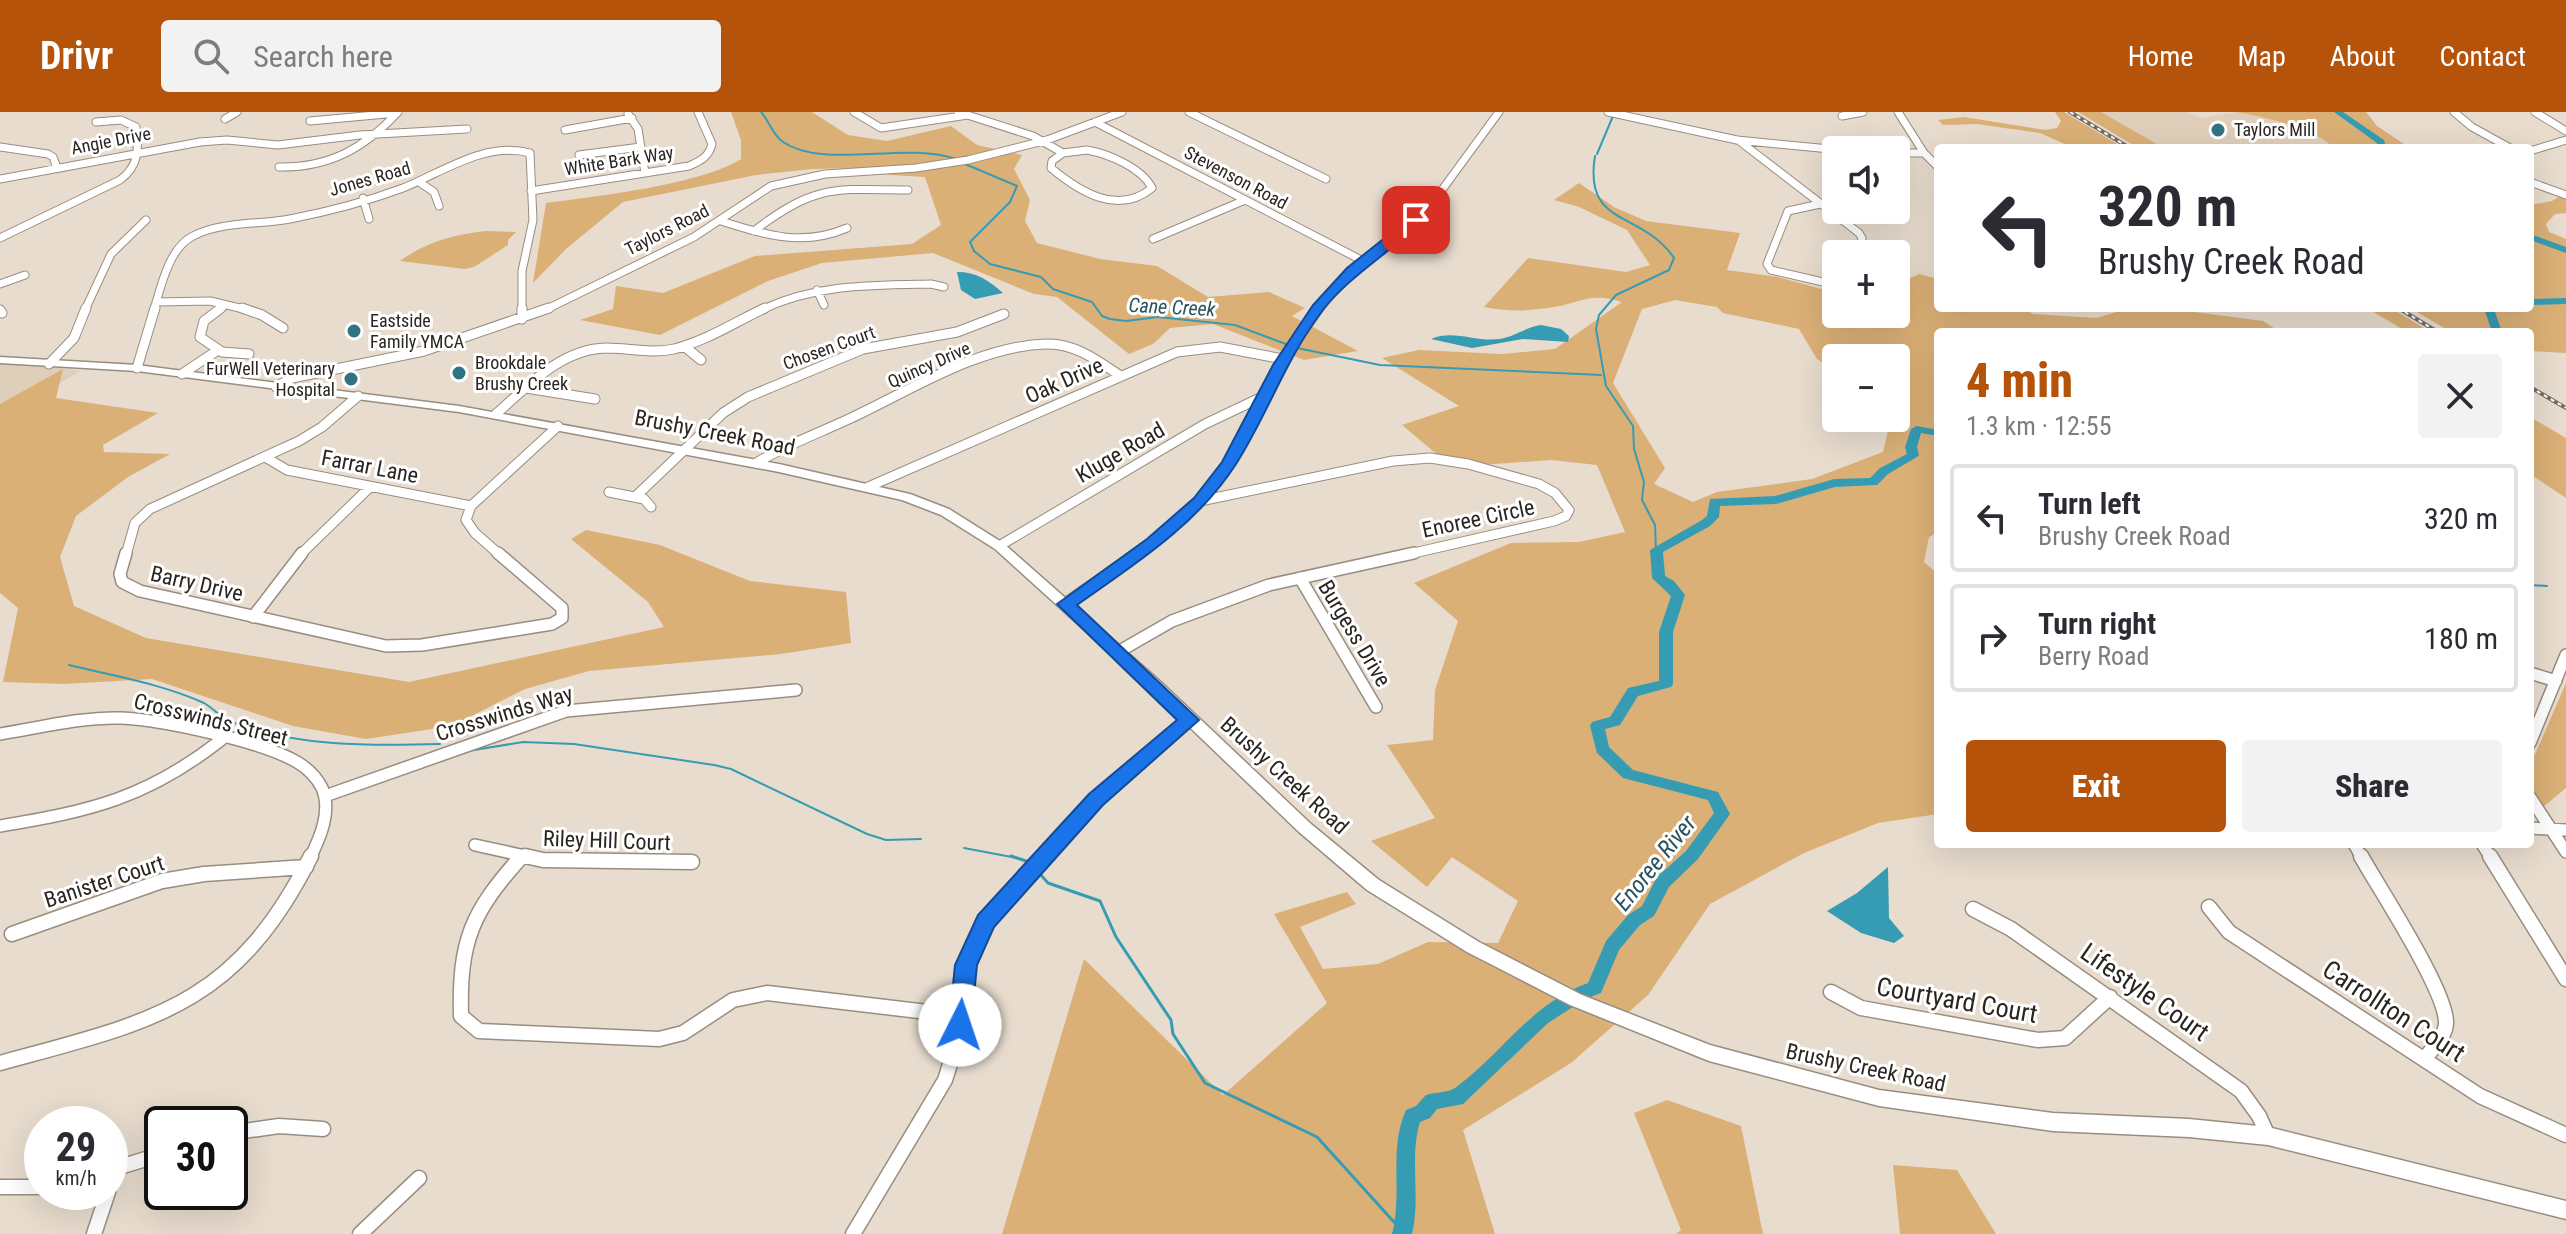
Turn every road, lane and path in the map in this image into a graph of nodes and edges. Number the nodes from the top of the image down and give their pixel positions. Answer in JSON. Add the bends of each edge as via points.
{"nodes":[{"id":1,"x":237,"y":112,"type":"edge"},
{"id":2,"x":698,"y":112,"type":"edge"},
{"id":3,"x":854,"y":112,"type":"edge"},
{"id":4,"x":958,"y":112,"type":"edge"},
{"id":5,"x":977,"y":112,"type":"edge"},
{"id":6,"x":1122,"y":112,"type":"edge"},
{"id":7,"x":1189,"y":112,"type":"edge"},
{"id":8,"x":1499,"y":112,"type":"edge"},
{"id":9,"x":1608,"y":112,"type":"edge"},
{"id":10,"x":1863,"y":112,"type":"edge"},
{"id":11,"x":1898,"y":112,"type":"edge"},
{"id":12,"x":2454,"y":112,"type":"edge"},
{"id":13,"x":2535,"y":112,"type":"edge"},
{"id":14,"x":398,"y":113,"type":"edge"},
{"id":15,"x":629,"y":115,"type":"edge"},
{"id":16,"x":967,"y":115,"type":"junction"},
{"id":17,"x":1842,"y":116,"type":"dead end"},
{"id":18,"x":225,"y":119,"type":"dead end"},
{"id":19,"x":310,"y":121,"type":"dead end"},
{"id":20,"x":96,"y":122,"type":"dead end"},
{"id":21,"x":1095,"y":122,"type":"junction"},
{"id":22,"x":467,"y":129,"type":"dead end"},
{"id":23,"x":565,"y":130,"type":"dead end"},
{"id":24,"x":2566,"y":131,"type":"edge"},
{"id":25,"x":378,"y":134,"type":"junction"},
{"id":26,"x":1041,"y":140,"type":"junction"},
{"id":27,"x":1737,"y":140,"type":"junction"},
{"id":28,"x":2563,"y":142,"type":"edge"},
{"id":29,"x":2503,"y":144,"type":"edge"},
{"id":30,"x":0,"y":147,"type":"edge"},
{"id":31,"x":641,"y":147,"type":"junction"},
{"id":32,"x":1822,"y":148,"type":"edge"},
{"id":33,"x":2534,"y":150,"type":"edge"},
{"id":34,"x":138,"y":152,"type":"junction"},
{"id":35,"x":1063,"y":153,"type":"junction"},
{"id":36,"x":1910,"y":153,"type":"edge"},
{"id":37,"x":1924,"y":153,"type":"junction"},
{"id":38,"x":579,"y":155,"type":"dead end"},
{"id":39,"x":1934,"y":163,"type":"edge"},
{"id":40,"x":279,"y":167,"type":"dead end"},
{"id":41,"x":57,"y":168,"type":"junction"},
{"id":42,"x":645,"y":173,"type":"junction"},
{"id":43,"x":0,"y":179,"type":"edge"},
{"id":44,"x":1326,"y":179,"type":"dead end"},
{"id":45,"x":419,"y":182,"type":"junction"},
{"id":46,"x":2534,"y":183,"type":"edge"},
{"id":47,"x":908,"y":190,"type":"dead end"},
{"id":48,"x":531,"y":191,"type":"junction"},
{"id":49,"x":2566,"y":195,"type":"edge"},
{"id":50,"x":363,"y":198,"type":"junction"},
{"id":51,"x":1245,"y":200,"type":"junction"},
{"id":52,"x":1820,"y":204,"type":"junction"},
{"id":53,"x":439,"y":206,"type":"dead end"},
{"id":54,"x":369,"y":219,"type":"dead end"},
{"id":55,"x":146,"y":220,"type":"dead end"},
{"id":56,"x":721,"y":221,"type":"junction"},
{"id":57,"x":847,"y":228,"type":"dead end"},
{"id":58,"x":754,"y":231,"type":"junction"},
{"id":59,"x":0,"y":238,"type":"edge"},
{"id":60,"x":1153,"y":239,"type":"dead end"},
{"id":61,"x":1862,"y":240,"type":"edge"},
{"id":62,"x":1363,"y":261,"type":"junction"},
{"id":63,"x":25,"y":275,"type":"dead end"},
{"id":64,"x":1822,"y":282,"type":"edge"},
{"id":65,"x":0,"y":284,"type":"edge"},
{"id":66,"x":944,"y":287,"type":"dead end"},
{"id":67,"x":817,"y":290,"type":"junction"},
{"id":68,"x":156,"y":302,"type":"junction"},
{"id":69,"x":225,"y":305,"type":"junction"},
{"id":70,"x":824,"y":305,"type":"dead end"},
{"id":71,"x":1004,"y":314,"type":"dead end"},
{"id":72,"x":522,"y":319,"type":"junction"},
{"id":73,"x":283,"y":328,"type":"dead end"},
{"id":74,"x":684,"y":346,"type":"junction"},
{"id":75,"x":218,"y":350,"type":"junction"},
{"id":76,"x":1289,"y":350,"type":"junction"},
{"id":77,"x":249,"y":354,"type":"dead end"},
{"id":78,"x":0,"y":360,"type":"edge"},
{"id":79,"x":701,"y":360,"type":"dead end"},
{"id":80,"x":49,"y":364,"type":"junction"},
{"id":81,"x":137,"y":368,"type":"junction"},
{"id":82,"x":182,"y":374,"type":"junction"},
{"id":83,"x":311,"y":374,"type":"junction"},
{"id":84,"x":1119,"y":375,"type":"junction"},
{"id":85,"x":292,"y":378,"type":"junction"},
{"id":86,"x":250,"y":384,"type":"junction"},
{"id":87,"x":276,"y":387,"type":"junction"},
{"id":88,"x":526,"y":388,"type":"junction"},
{"id":89,"x":300,"y":390,"type":"junction"},
{"id":90,"x":358,"y":396,"type":"junction"},
{"id":91,"x":1262,"y":397,"type":"junction"},
{"id":92,"x":595,"y":399,"type":"dead end"},
{"id":93,"x":496,"y":414,"type":"junction"},
{"id":94,"x":558,"y":426,"type":"junction"},
{"id":95,"x":683,"y":450,"type":"junction"},
{"id":96,"x":265,"y":457,"type":"junction"},
{"id":97,"x":756,"y":463,"type":"junction"},
{"id":98,"x":370,"y":487,"type":"junction"},
{"id":99,"x":868,"y":487,"type":"junction"},
{"id":100,"x":609,"y":492,"type":"dead end"},
{"id":101,"x":635,"y":497,"type":"junction"},
{"id":102,"x":1200,"y":501,"type":"junction"},
{"id":103,"x":471,"y":506,"type":"junction"},
{"id":104,"x":651,"y":507,"type":"dead end"},
{"id":105,"x":999,"y":546,"type":"junction"},
{"id":106,"x":1300,"y":578,"type":"junction"},
{"id":107,"x":1066,"y":604,"type":"junction"},
{"id":108,"x":253,"y":617,"type":"junction"},
{"id":109,"x":1118,"y":652,"type":"junction"},
{"id":110,"x":2566,"y":655,"type":"edge"},
{"id":111,"x":2534,"y":674,"type":"edge"},
{"id":112,"x":2556,"y":681,"type":"junction"},
{"id":113,"x":796,"y":690,"type":"dead end"},
{"id":114,"x":1376,"y":707,"type":"dead end"},
{"id":115,"x":1189,"y":720,"type":"junction"},
{"id":116,"x":2534,"y":733,"type":"edge"},
{"id":117,"x":0,"y":734,"type":"edge"},
{"id":118,"x":221,"y":740,"type":"junction"},
{"id":119,"x":325,"y":796,"type":"junction"},
{"id":120,"x":2534,"y":803,"type":"edge"},
{"id":121,"x":0,"y":826,"type":"edge"},
{"id":122,"x":2534,"y":828,"type":"edge"},
{"id":123,"x":2551,"y":830,"type":"junction"},
{"id":124,"x":2566,"y":830,"type":"edge"},
{"id":125,"x":475,"y":845,"type":"dead end"},
{"id":126,"x":2356,"y":848,"type":"edge"},
{"id":127,"x":2484,"y":848,"type":"edge"},
{"id":128,"x":2566,"y":852,"type":"edge"},
{"id":129,"x":521,"y":857,"type":"junction"},
{"id":130,"x":692,"y":862,"type":"dead end"},
{"id":131,"x":306,"y":867,"type":"junction"},
{"id":132,"x":2209,"y":907,"type":"dead end"},
{"id":133,"x":1973,"y":909,"type":"dead end"},
{"id":134,"x":12,"y":934,"type":"dead end"},
{"id":135,"x":2566,"y":979,"type":"edge"},
{"id":136,"x":1831,"y":992,"type":"dead end"},
{"id":137,"x":2110,"y":997,"type":"junction"},
{"id":138,"x":961,"y":1016,"type":"junction"},
{"id":139,"x":2425,"y":1058,"type":"junction"},
{"id":140,"x":0,"y":1063,"type":"edge"},
{"id":141,"x":323,"y":1129,"type":"dead end"},
{"id":142,"x":248,"y":1130,"type":"edge"},
{"id":143,"x":2566,"y":1135,"type":"edge"},
{"id":144,"x":2268,"y":1136,"type":"junction"},
{"id":145,"x":419,"y":1178,"type":"dead end"},
{"id":146,"x":0,"y":1187,"type":"edge"},
{"id":147,"x":24,"y":1187,"type":"edge"},
{"id":148,"x":102,"y":1210,"type":"edge"},
{"id":149,"x":2566,"y":1210,"type":"edge"},
{"id":150,"x":94,"y":1234,"type":"edge"},
{"id":151,"x":360,"y":1234,"type":"edge"},
{"id":152,"x":853,"y":1234,"type":"edge"}],
"edges":[{"from":1,"to":18,"type":"street"},
{"from":2,"to":42,"type":"street","name":"White Bark Way","via":[[713,145],[710,155],[689,166]]},
{"from":3,"to":16,"type":"street","via":[[881,128]]},
{"from":4,"to":16,"type":"street"},
{"from":5,"to":16,"type":"street"},
{"from":6,"to":21,"type":"street","name":"Taylors Road"},
{"from":7,"to":44,"type":"street"},
{"from":8,"to":62,"type":"street","via":[[1428,209]]},
{"from":9,"to":27,"type":"street"},
{"from":10,"to":17,"type":"street"},
{"from":11,"to":37,"type":"street"},
{"from":12,"to":29,"type":"street"},
{"from":13,"to":24,"type":"street"},
{"from":14,"to":19,"type":"street"},
{"from":14,"to":25,"type":"street"},
{"from":15,"to":23,"type":"street"},
{"from":15,"to":31,"type":"street"},
{"from":16,"to":26,"type":"street"},
{"from":20,"to":34,"type":"street","via":[[134,125]]},
{"from":21,"to":26,"type":"street","name":"Taylors Road"},
{"from":21,"to":51,"type":"street","name":"Stevenson Road"},
{"from":22,"to":25,"type":"street","name":"Angie Drive"},
{"from":25,"to":34,"type":"street","name":"Angie Drive","via":[[278,145],[212,141]]},
{"from":25,"to":40,"type":"street","via":[[342,157]]},
{"from":26,"to":35,"type":"street"},
{"from":26,"to":56,"type":"street","name":"Taylors Road","via":[[952,163],[803,176],[771,186]]},
{"from":27,"to":32,"type":"street"},
{"from":27,"to":52,"type":"street"},
{"from":28,"to":33,"type":"street"},
{"from":30,"to":41,"type":"street","via":[[48,154]]},
{"from":31,"to":38,"type":"street"},
{"from":31,"to":42,"type":"street"},
{"from":34,"to":41,"type":"street","name":"Angie Drive"},
{"from":34,"to":59,"type":"street","via":[[125,177]]},
{"from":35,"to":35,"type":"street","via":[[1051,168],[1096,198],[1134,199],[1152,188],[1147,178],[1103,153]]},
{"from":36,"to":37,"type":"street"},
{"from":37,"to":39,"type":"street"},
{"from":41,"to":43,"type":"street","name":"Angie Drive"},
{"from":42,"to":48,"type":"street","name":"White Bark Way"},
{"from":45,"to":48,"type":"street","name":"Jones Road","via":[[453,162],[522,149],[530,153]]},
{"from":45,"to":50,"type":"street","name":"Jones Road"},
{"from":45,"to":53,"type":"street","via":[[434,192]]},
{"from":46,"to":49,"type":"street"},
{"from":47,"to":58,"type":"street","via":[[814,194],[790,204]]},
{"from":48,"to":72,"type":"street","name":"Jones Road","via":[[533,220],[522,271]]},
{"from":50,"to":54,"type":"street"},
{"from":50,"to":68,"type":"street","name":"Jones Road","via":[[291,219],[192,236],[169,265]]},
{"from":51,"to":60,"type":"street"},
{"from":51,"to":62,"type":"street","name":"Stevenson Road"},
{"from":52,"to":61,"type":"street"},
{"from":52,"to":64,"type":"street","via":[[1789,209],[1767,264],[1785,275]]},
{"from":55,"to":80,"type":"street","via":[[111,254],[74,338]]},
{"from":56,"to":58,"type":"street"},
{"from":56,"to":72,"type":"street","name":"Taylors Road"},
{"from":57,"to":58,"type":"street","via":[[790,241]]},
{"from":62,"to":76,"type":"street","via":[[1329,294]]},
{"from":63,"to":65,"type":"street"},
{"from":66,"to":67,"type":"street"},
{"from":67,"to":70,"type":"street"},
{"from":67,"to":74,"type":"street"},
{"from":68,"to":69,"type":"street","via":[[195,299]]},
{"from":68,"to":81,"type":"street","name":"Jones Road"},
{"from":69,"to":73,"type":"street","via":[[262,315]]},
{"from":69,"to":75,"type":"street","via":[[207,317],[199,331],[203,342]]},
{"from":71,"to":95,"type":"street","name":"Chosen Court","via":[[957,332],[863,349],[797,376],[730,407]]},
{"from":72,"to":83,"type":"street","name":"Taylors Road","via":[[424,351]]},
{"from":74,"to":79,"type":"street"},
{"from":74,"to":88,"type":"street","via":[[641,353],[622,348],[576,353],[556,362]]},
{"from":75,"to":77,"type":"street"},
{"from":75,"to":82,"type":"street"},
{"from":76,"to":84,"type":"street","name":"Oak Drive","via":[[1198,348]]},
{"from":76,"to":91,"type":"street"},
{"from":78,"to":80,"type":"main road","name":"Brushy Creek Road"},
{"from":80,"to":81,"type":"main road","name":"Brushy Creek Road"},
{"from":81,"to":82,"type":"main road","name":"Brushy Creek Road"},
{"from":82,"to":86,"type":"main road","name":"Brushy Creek Road"},
{"from":83,"to":85,"type":"street","name":"Taylors Road"},
{"from":83,"to":89,"type":"street","via":[[298,383]]},
{"from":84,"to":97,"type":"street","name":"Quincy Drive","via":[[1074,348],[1012,348]]},
{"from":84,"to":99,"type":"street","name":"Oak Drive"},
{"from":85,"to":86,"type":"street"},
{"from":85,"to":87,"type":"street","name":"Taylors Road"},
{"from":86,"to":87,"type":"main road","name":"Brushy Creek Road"},
{"from":87,"to":89,"type":"main road","name":"Brushy Creek Road"},
{"from":88,"to":92,"type":"street"},
{"from":88,"to":93,"type":"street"},
{"from":89,"to":90,"type":"main road","name":"Brushy Creek Road"},
{"from":90,"to":93,"type":"main road","name":"Brushy Creek Road"},
{"from":90,"to":96,"type":"street","name":"Barry Drive","via":[[317,431]]},
{"from":91,"to":102,"type":"street","via":[[1229,463]]},
{"from":91,"to":105,"type":"street","name":"Kluge Road","via":[[1205,424]]},
{"from":93,"to":94,"type":"main road","name":"Brushy Creek Road"},
{"from":94,"to":95,"type":"main road","name":"Brushy Creek Road"},
{"from":94,"to":103,"type":"street"},
{"from":95,"to":97,"type":"main road","name":"Brushy Creek Road"},
{"from":95,"to":101,"type":"street","name":"Chosen Court"},
{"from":96,"to":98,"type":"street","name":"Farrar Lane","via":[[287,470]]},
{"from":96,"to":108,"type":"street","name":"Barry Drive","via":[[142,514],[120,574],[124,584],[140,591]]},
{"from":97,"to":99,"type":"main road","name":"Brushy Creek Road"},
{"from":98,"to":103,"type":"street","name":"Farrar Lane"},
{"from":98,"to":108,"type":"street","via":[[306,546]]},
{"from":99,"to":105,"type":"main road","name":"Brushy Creek Road","via":[[933,506]]},
{"from":100,"to":101,"type":"street"},
{"from":101,"to":104,"type":"street"},
{"from":102,"to":106,"type":"street","name":"Enoree Circle","via":[[1430,458],[1539,484],[1568,509],[1566,516],[1554,521]]},
{"from":102,"to":107,"type":"street","via":[[1142,551]]},
{"from":103,"to":108,"type":"street","name":"Barry Drive","via":[[466,520],[470,528],[558,603],[562,618],[552,624],[409,647],[368,644]]},
{"from":105,"to":107,"type":"main road","name":"Brushy Creek Road"},
{"from":106,"to":109,"type":"street","name":"Enoree Circle","via":[[1203,608]]},
{"from":106,"to":114,"type":"street","name":"Burgess Drive"},
{"from":107,"to":109,"type":"main road","name":"Brushy Creek Road"},
{"from":109,"to":115,"type":"main road","name":"Brushy Creek Road"},
{"from":110,"to":112,"type":"street"},
{"from":111,"to":112,"type":"street"},
{"from":112,"to":116,"type":"street"},
{"from":113,"to":119,"type":"street","name":"Crosswinds Way","via":[[566,711]]},
{"from":115,"to":138,"type":"street","via":[[1096,799],[986,922],[966,965]]},
{"from":115,"to":144,"type":"main road","name":"Brushy Creek Road","via":[[1373,885],[1505,966],[1628,1022],[1740,1063],[1879,1098],[2053,1122]]},
{"from":117,"to":118,"type":"street","name":"Crosswinds Street","via":[[123,718]]},
{"from":118,"to":119,"type":"street","name":"Crosswinds Street","via":[[294,760],[316,779]]},
{"from":118,"to":121,"type":"street","via":[[172,777],[118,803]]},
{"from":119,"to":131,"type":"street","via":[[322,830]]},
{"from":120,"to":123,"type":"street"},
{"from":122,"to":123,"type":"street"},
{"from":123,"to":124,"type":"street"},
{"from":123,"to":128,"type":"street"},
{"from":125,"to":129,"type":"street","name":"Riley Hill Court"},
{"from":126,"to":139,"type":"street","via":[[2446,1018],[2444,1033]]},
{"from":127,"to":135,"type":"street"},
{"from":129,"to":130,"type":"street","name":"Riley Hill Court"},
{"from":129,"to":138,"type":"street","via":[[481,905],[467,948],[459,983],[461,1016],[479,1031],[659,1039],[683,1033],[733,1000],[767,993]]},
{"from":131,"to":134,"type":"street","name":"Banister Court","via":[[162,881]]},
{"from":131,"to":140,"type":"street","via":[[265,937],[197,995],[136,1024]]},
{"from":132,"to":139,"type":"street","name":"Carrollton Court","via":[[2229,932]]},
{"from":133,"to":137,"type":"street","name":"Lifestyle Court"},
{"from":136,"to":137,"type":"street","name":"Courtyard Court","via":[[1861,1008],[2038,1040],[2065,1038]]},
{"from":137,"to":144,"type":"street","name":"Lifestyle Court","via":[[2241,1091]]},
{"from":138,"to":152,"type":"street","via":[[945,1080]]},
{"from":139,"to":143,"type":"street","name":"Carrollton Court","via":[[2480,1096]]},
{"from":141,"to":142,"type":"street"},
{"from":144,"to":149,"type":"main road","name":"Brushy Creek Road"},
{"from":145,"to":151,"type":"street"},
{"from":146,"to":147,"type":"street"},
{"from":148,"to":150,"type":"street"}]}
